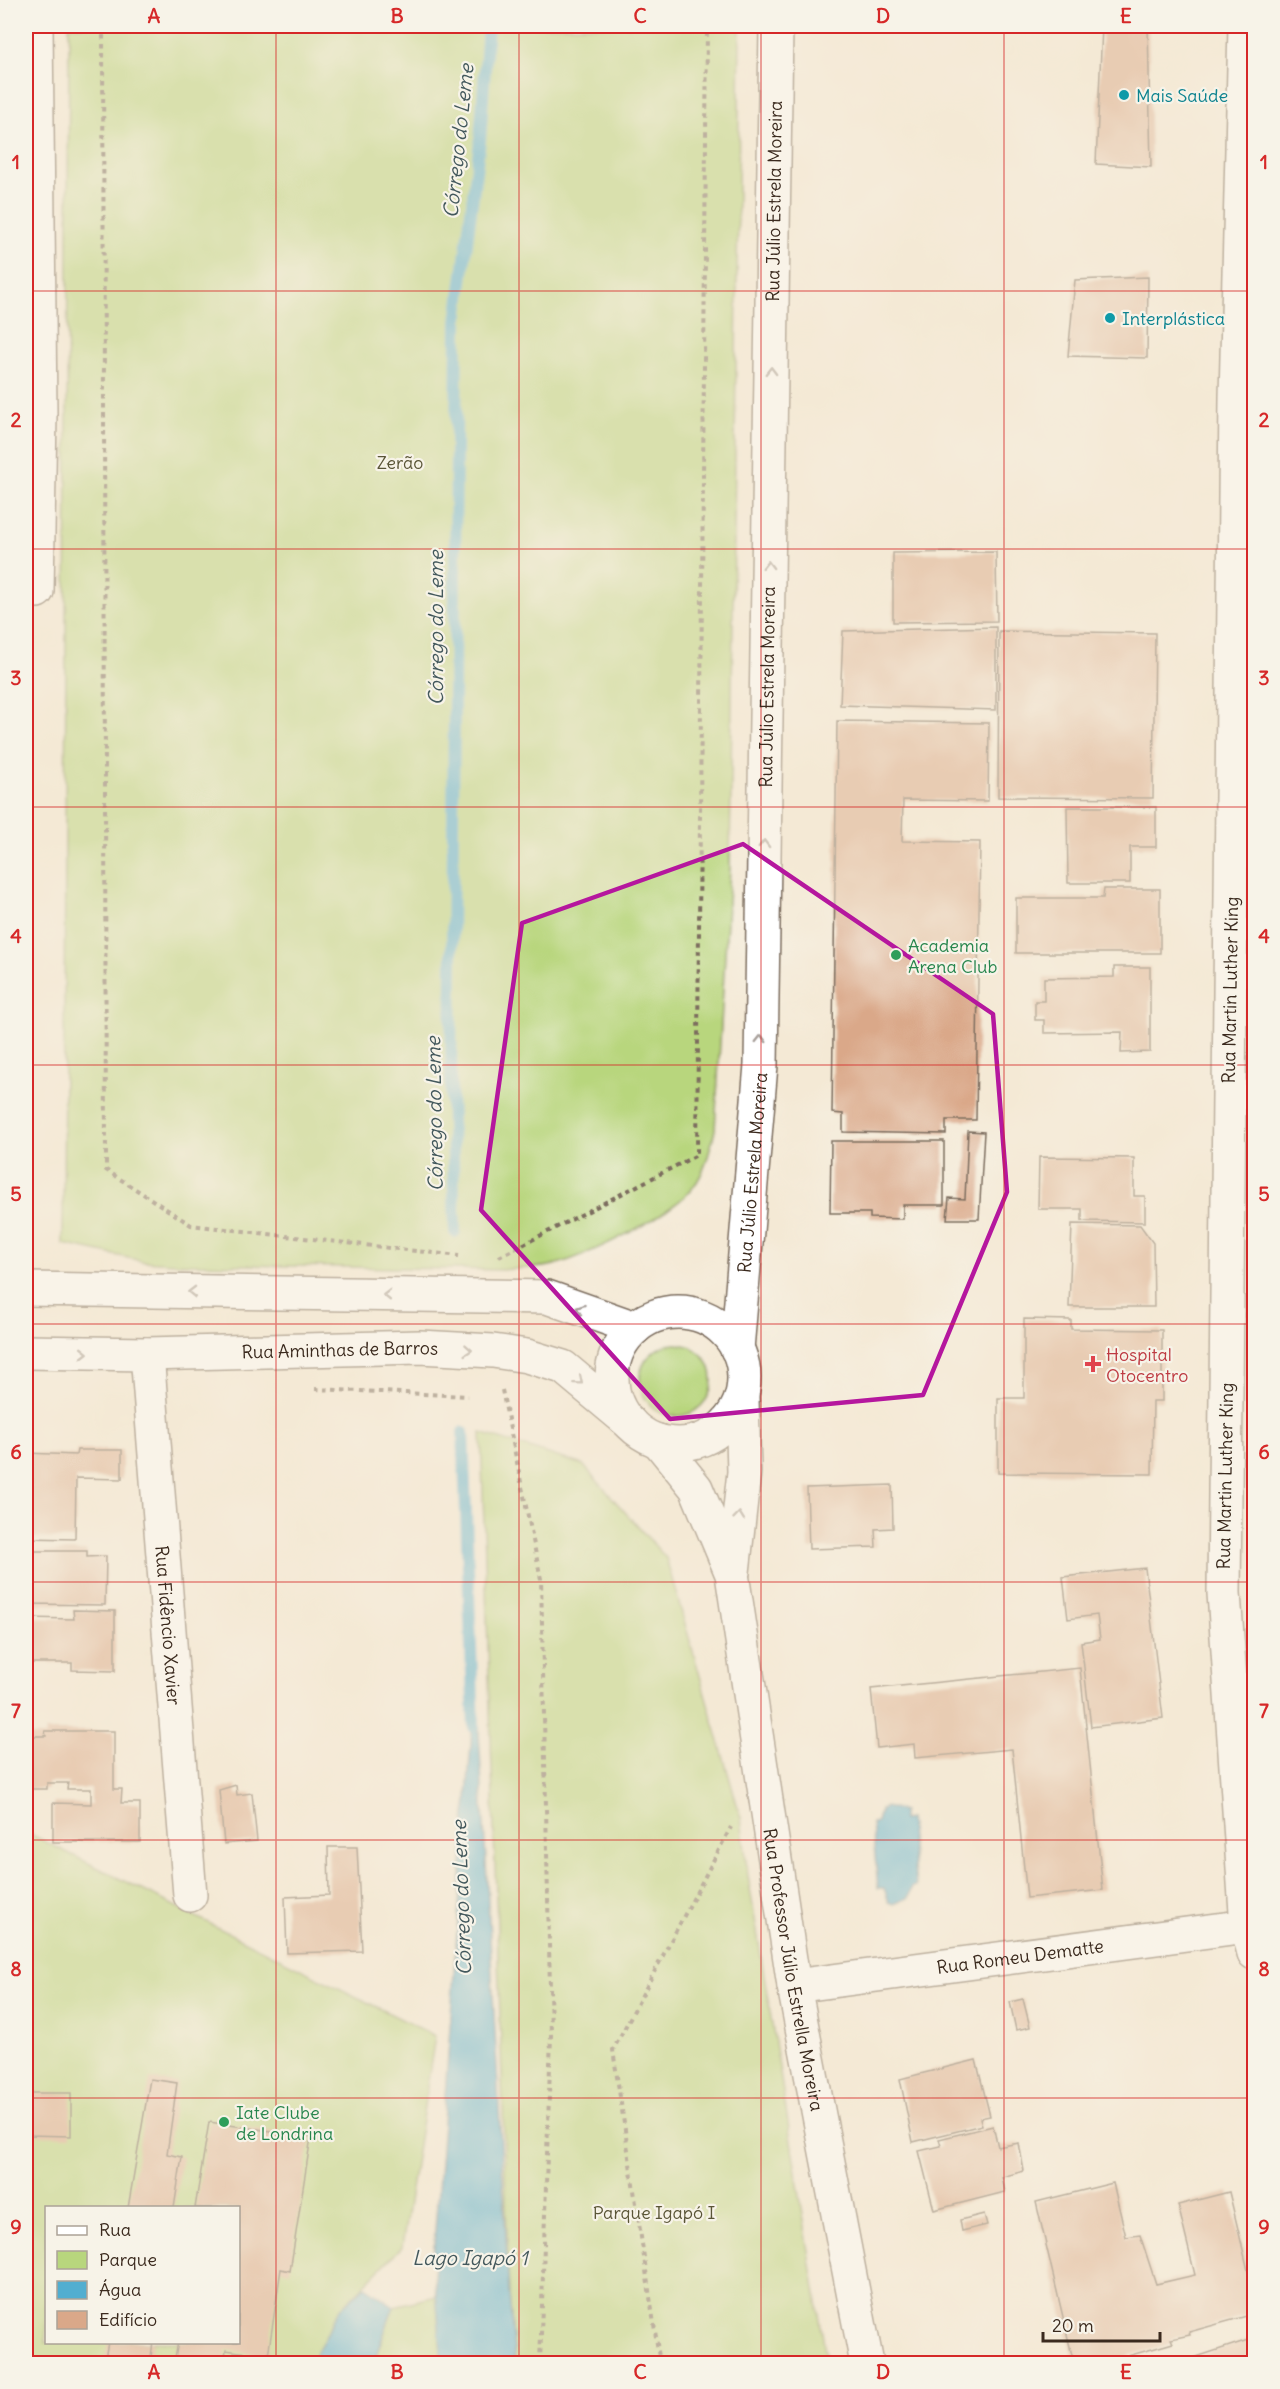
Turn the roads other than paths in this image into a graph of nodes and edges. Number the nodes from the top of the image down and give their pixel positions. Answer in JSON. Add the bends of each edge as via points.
{"nodes":[{"id":1,"x":36,"y":26,"type":"edge"},
{"id":2,"x":776,"y":26,"type":"edge"},
{"id":3,"x":1245,"y":26,"type":"edge"},
{"id":4,"x":1249,"y":144,"type":"edge"},
{"id":5,"x":1245,"y":390,"type":"edge"},
{"id":6,"x":31,"y":591,"type":"edge"},
{"id":7,"x":26,"y":1289,"type":"edge"},
{"id":8,"x":636,"y":1328,"type":"junction"},
{"id":9,"x":737,"y":1349,"type":"junction"},
{"id":10,"x":26,"y":1352,"type":"edge"},
{"id":11,"x":147,"y":1354,"type":"junction"},
{"id":12,"x":742,"y":1398,"type":"junction"},
{"id":13,"x":630,"y":1423,"type":"junction"},
{"id":14,"x":658,"y":1442,"type":"junction"},
{"id":15,"x":732,"y":1574,"type":"junction"},
{"id":16,"x":190,"y":1895,"type":"dead end"},
{"id":17,"x":1251,"y":1939,"type":"edge"},
{"id":18,"x":794,"y":1986,"type":"junction"},
{"id":19,"x":867,"y":2364,"type":"edge"}],
"edges":[{"from":1,"to":6,"type":"street","via":[[40,414]]},
{"from":9,"to":2,"type":"street","name":"Rua Júlio Estrela Moreira","one_way":true,"via":[[761,1065]]},
{"from":3,"to":4,"type":"street","name":"Rua Martin Luther King"},
{"from":4,"to":5,"type":"street","name":"Rua Martin Luther King"},
{"from":5,"to":17,"type":"street","name":"Rua Martin Luther King","via":[[1224,1593]]},
{"from":8,"to":7,"type":"street","one_way":true,"via":[[547,1297]]},
{"from":8,"to":9,"type":"street","via":[[656,1316],[679,1312],[702,1316],[722,1329]]},
{"from":8,"to":13,"type":"street","via":[[623,1341],[612,1374],[619,1409]]},
{"from":9,"to":12,"type":"street","via":[[745,1372]]},
{"from":10,"to":11,"type":"street","name":"Rua Aminthas de Barros","one_way":true},
{"from":11,"to":13,"type":"street","name":"Rua Aminthas de Barros","one_way":true,"via":[[420,1347],[493,1351],[562,1367]]},
{"from":11,"to":16,"type":"street","name":"Rua Fidêncio Xavier"},
{"from":12,"to":14,"type":"street","via":[[733,1417],[700,1441]]},
{"from":15,"to":12,"type":"street","name":"Rua Professor Júlio Estrella Moreira","one_way":true,"via":[[744,1472]]},
{"from":13,"to":14,"type":"street"},
{"from":14,"to":15,"type":"street","name":"Rua Professor Júlio Estrella Moreira","via":[[696,1488]]},
{"from":15,"to":18,"type":"street","name":"Rua Professor Júlio Estrella Moreira"},
{"from":17,"to":18,"type":"street","name":"Rua Romeu Dematte"},
{"from":18,"to":19,"type":"street","name":"Rua Professor Júlio Estrella Moreira"}]}
